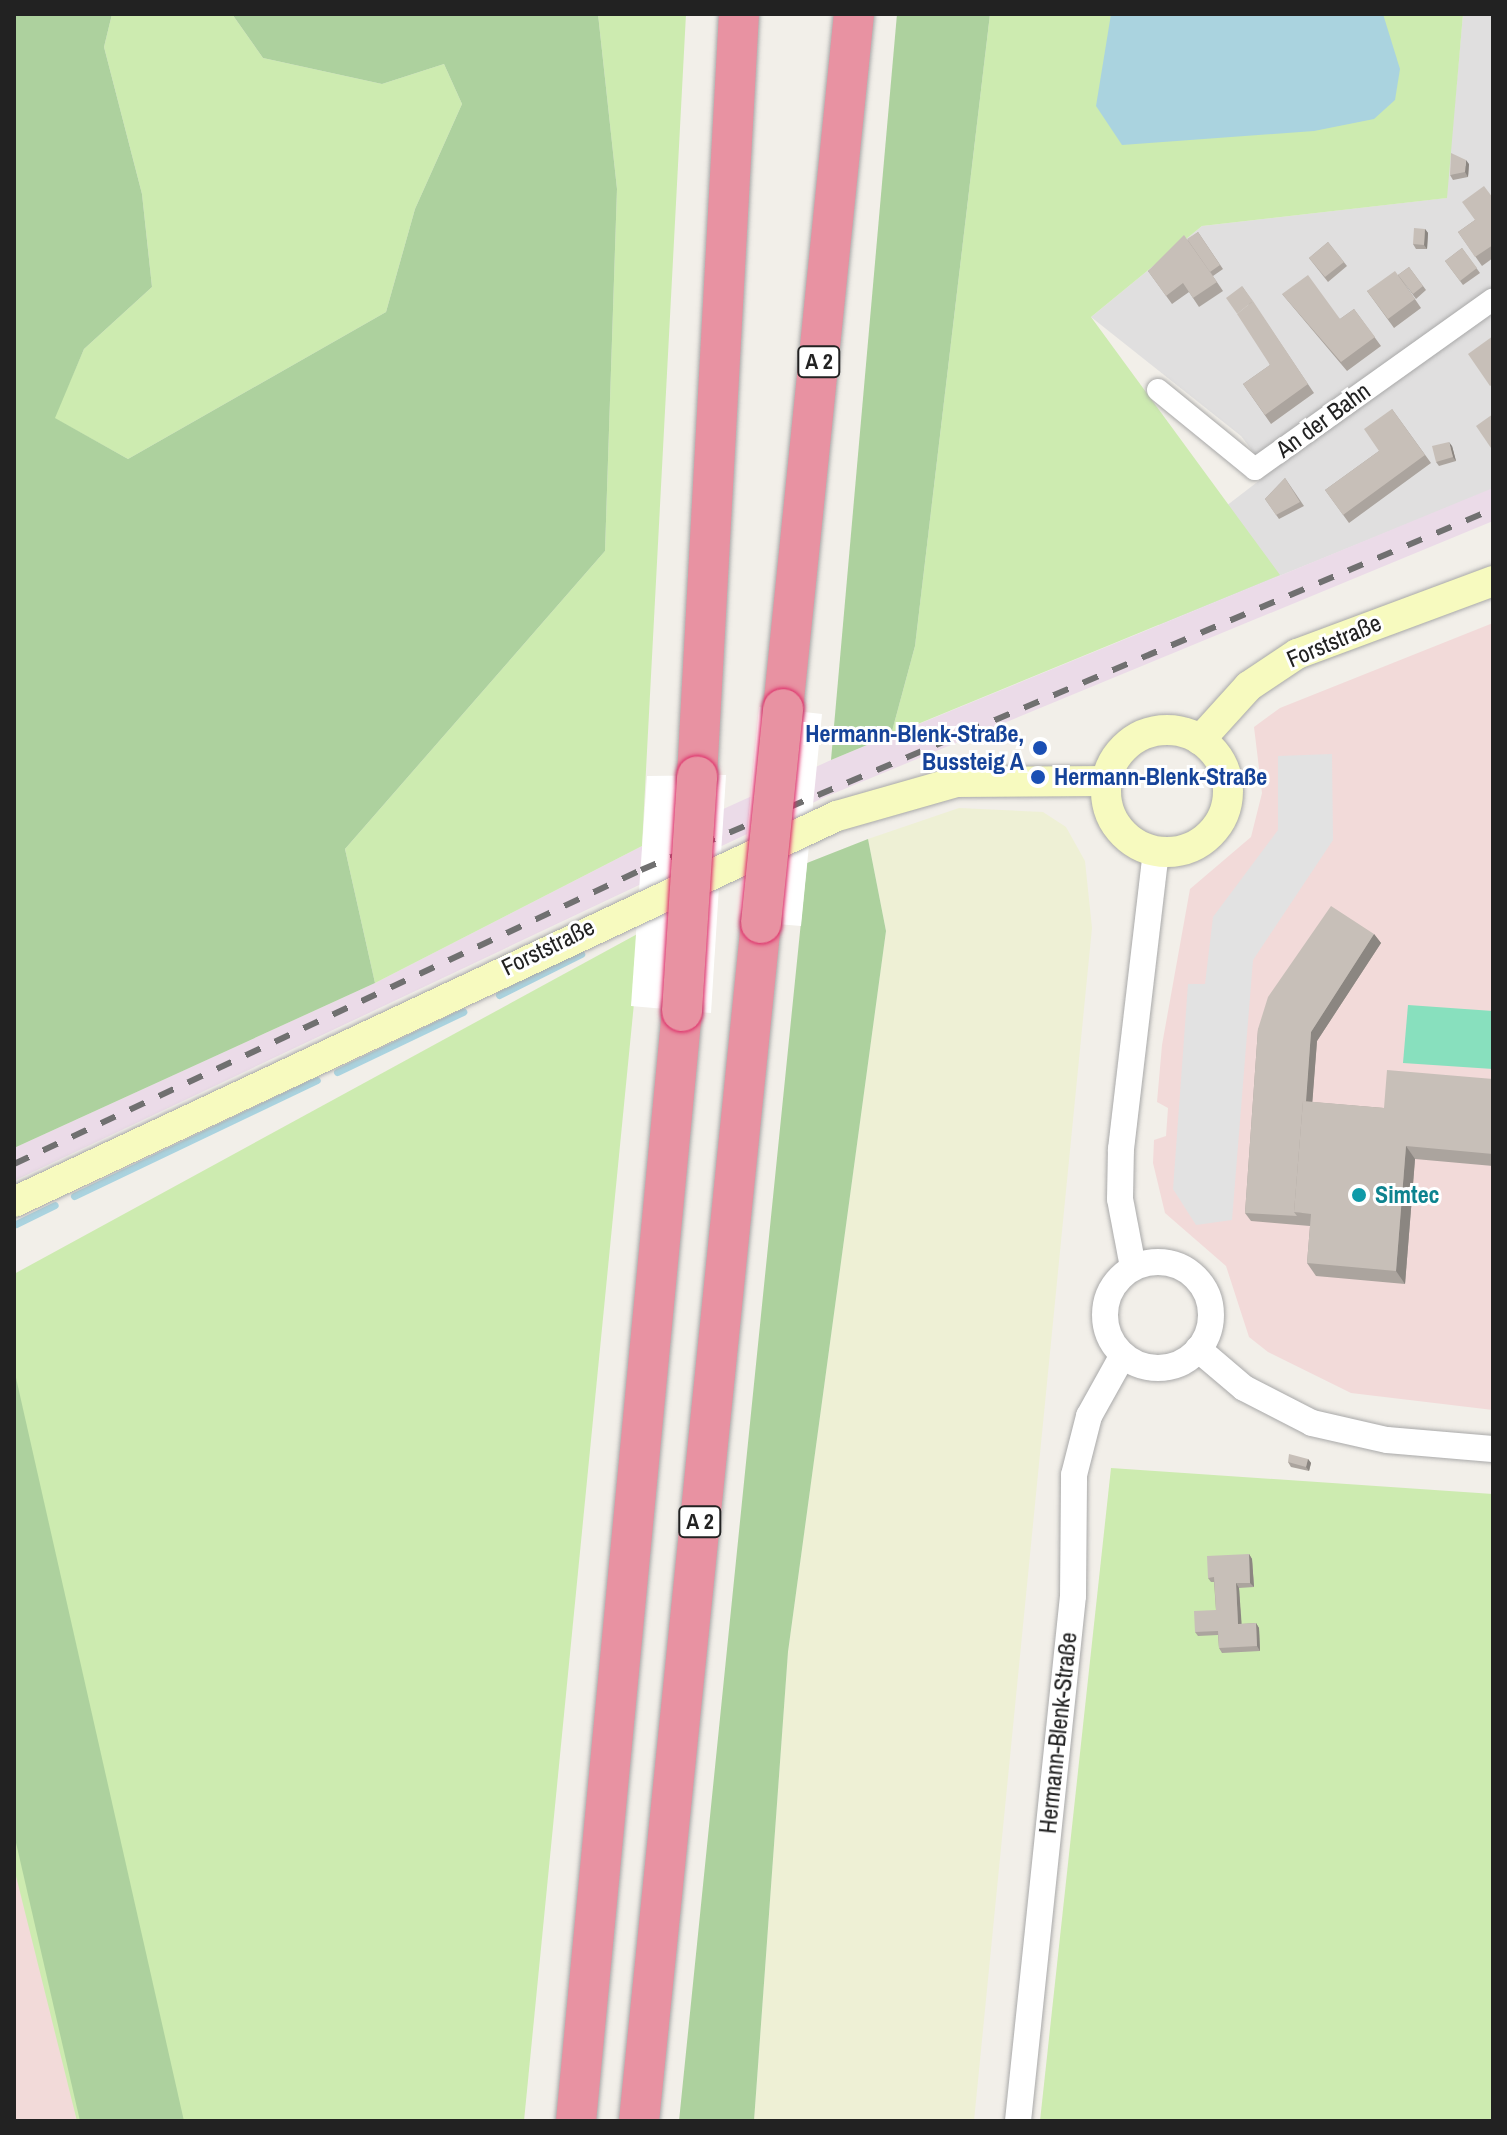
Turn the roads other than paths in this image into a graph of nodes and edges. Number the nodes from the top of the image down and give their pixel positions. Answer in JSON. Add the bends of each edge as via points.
{"nodes":[{"id":1,"x":739,"y":14,"type":"edge"},
{"id":2,"x":854,"y":14,"type":"edge"},
{"id":3,"x":1493,"y":299,"type":"edge"},
{"id":4,"x":1158,"y":390,"type":"dead end"},
{"id":5,"x":1493,"y":581,"type":"edge"},
{"id":6,"x":1200,"y":740,"type":"junction"},
{"id":7,"x":1107,"y":781,"type":"junction"},
{"id":8,"x":1156,"y":851,"type":"junction"},
{"id":9,"x":14,"y":1202,"type":"edge"},
{"id":10,"x":1133,"y":1267,"type":"junction"},
{"id":11,"x":1198,"y":1349,"type":"junction"},
{"id":12,"x":1123,"y":1355,"type":"junction"},
{"id":13,"x":1493,"y":1449,"type":"edge"},
{"id":14,"x":576,"y":2121,"type":"edge"},
{"id":15,"x":639,"y":2121,"type":"edge"},
{"id":16,"x":1018,"y":2121,"type":"edge"}],
"edges":[{"from":1,"to":14,"type":"highway","bridge":true,"via":[[682,1011]]},
{"from":2,"to":15,"type":"highway","number":"A 2","bridge":true},
{"from":3,"to":4,"type":"street","name":"An der Bahn","via":[[1255,469]]},
{"from":5,"to":6,"type":"main road","name":"Forststraße","via":[[1297,654],[1249,686]]},
{"from":6,"to":7,"type":"main road","via":[[1172,730],[1143,735],[1119,753]]},
{"from":6,"to":8,"type":"main road","via":[[1221,762],[1226,807],[1200,843]]},
{"from":7,"to":8,"type":"main road","via":[[1113,820],[1131,841]]},
{"from":7,"to":9,"type":"main road","name":"Forststraße","via":[[956,782],[837,816]]},
{"from":8,"to":10,"type":"street","via":[[1121,1149],[1120,1199]]},
{"from":10,"to":11,"type":"street","via":[[1172,1263],[1203,1286],[1210,1325]]},
{"from":10,"to":12,"type":"street","via":[[1113,1284],[1105,1309],[1108,1334]]},
{"from":11,"to":12,"type":"street","via":[[1168,1367]]},
{"from":11,"to":13,"type":"street","via":[[1244,1388],[1312,1423],[1387,1440]]},
{"from":12,"to":16,"type":"street","name":"Hermann-Blenk-Straße","via":[[1089,1416],[1074,1475],[1073,1596]]}]}
